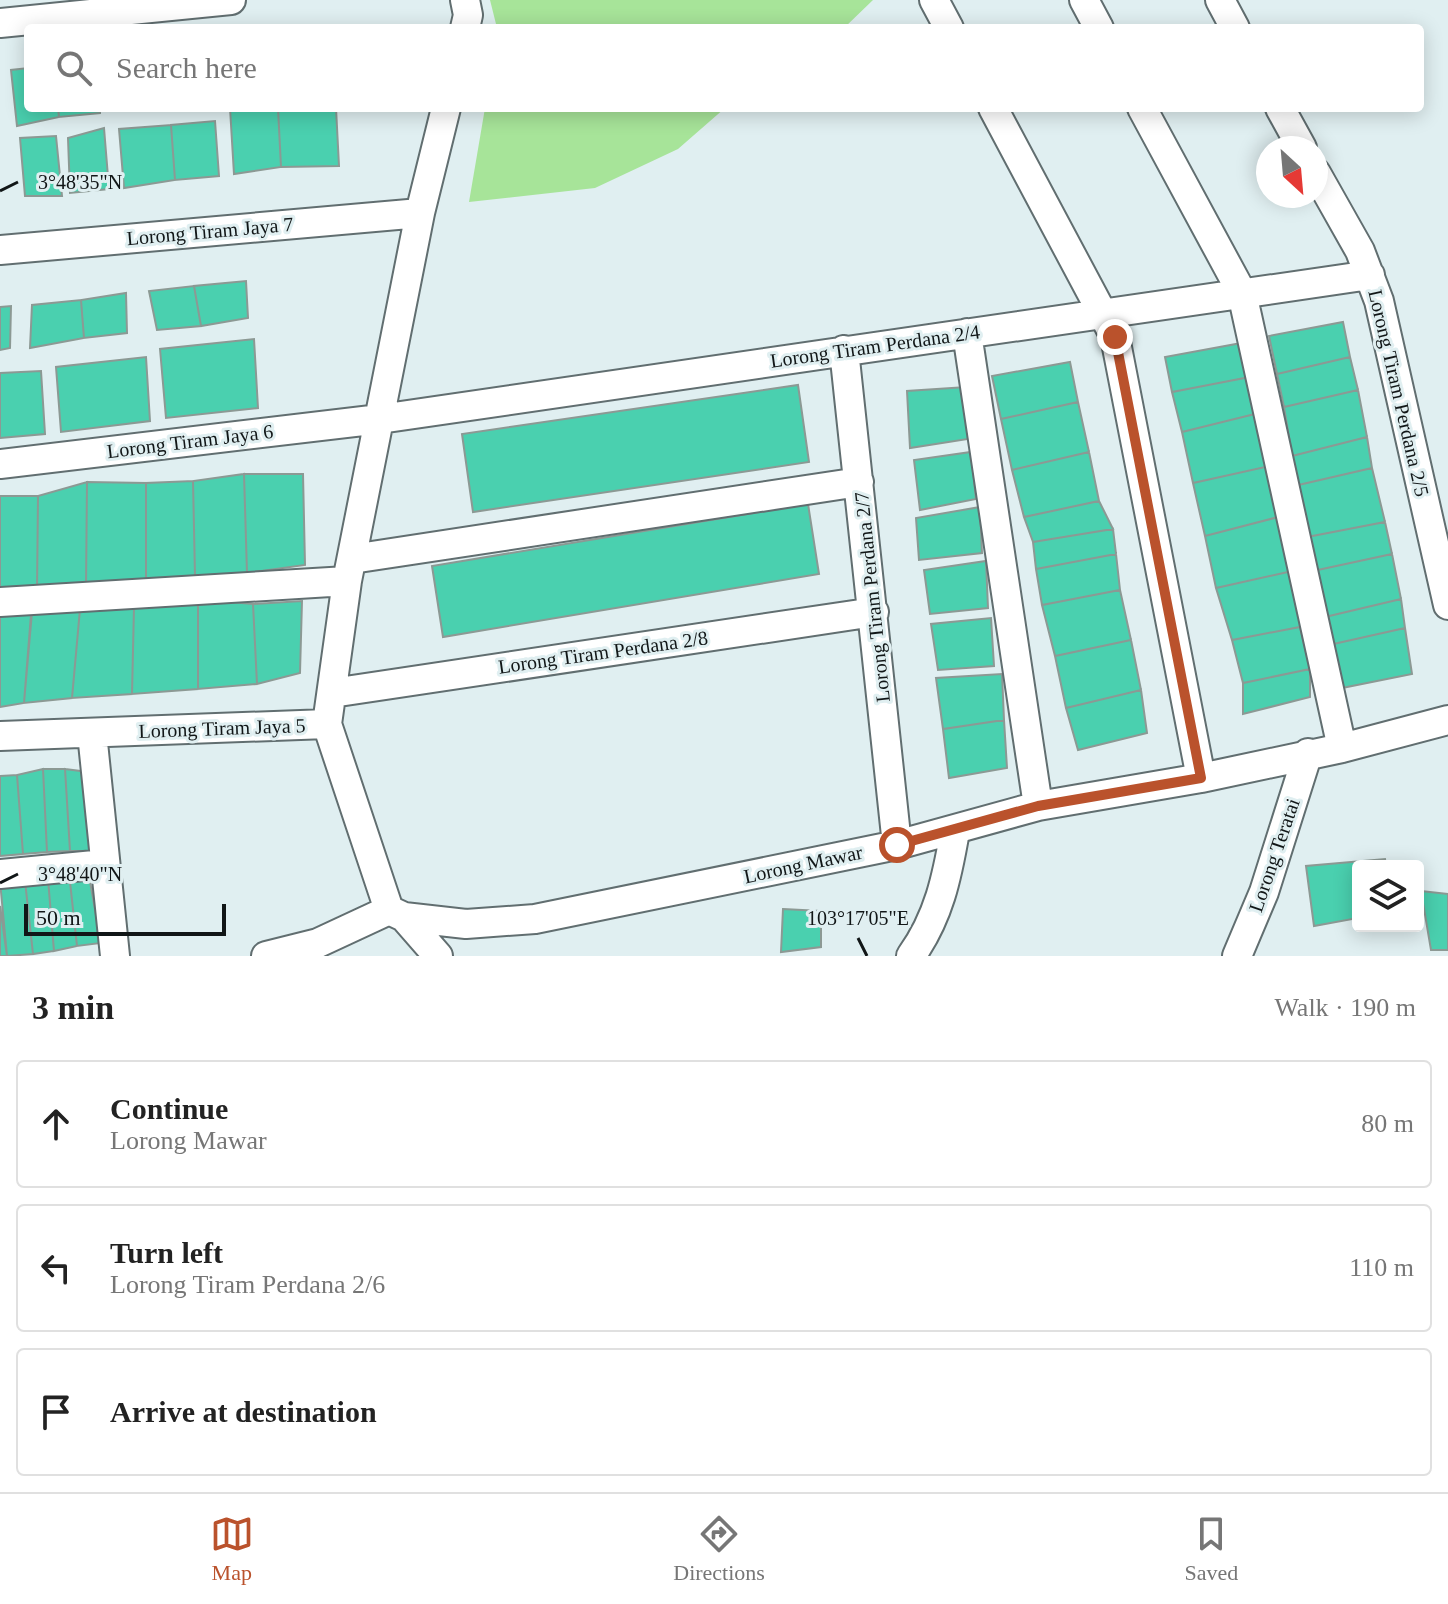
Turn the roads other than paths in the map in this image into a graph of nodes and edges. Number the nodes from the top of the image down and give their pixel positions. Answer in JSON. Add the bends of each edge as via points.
{"nodes":[{"id":1,"x":231,"y":0,"type":"edge"},
{"id":2,"x":465,"y":0,"type":"edge"},
{"id":3,"x":934,"y":0,"type":"edge"},
{"id":4,"x":1084,"y":0,"type":"edge"},
{"id":5,"x":1220,"y":0,"type":"edge"},
{"id":6,"x":0,"y":23,"type":"edge"},
{"id":7,"x":466,"y":24,"type":"edge"},
{"id":8,"x":947,"y":24,"type":"edge"},
{"id":9,"x":1097,"y":24,"type":"edge"},
{"id":10,"x":1233,"y":24,"type":"edge"},
{"id":11,"x":445,"y":112,"type":"edge"},
{"id":12,"x":995,"y":112,"type":"edge"},
{"id":13,"x":1144,"y":112,"type":"edge"},
{"id":14,"x":1282,"y":112,"type":"edge"},
{"id":15,"x":1295,"y":136,"type":"edge"},
{"id":16,"x":1328,"y":196,"type":"edge"},
{"id":17,"x":420,"y":213,"type":"junction"},
{"id":18,"x":0,"y":250,"type":"edge"},
{"id":19,"x":1370,"y":275,"type":"junction"},
{"id":20,"x":1242,"y":293,"type":"junction"},
{"id":21,"x":1105,"y":313,"type":"junction"},
{"id":22,"x":967,"y":333,"type":"junction"},
{"id":23,"x":844,"y":350,"type":"junction"},
{"id":24,"x":380,"y":419,"type":"junction"},
{"id":25,"x":0,"y":464,"type":"edge"},
{"id":26,"x":859,"y":482,"type":"junction"},
{"id":27,"x":350,"y":570,"type":"junction"},
{"id":28,"x":0,"y":602,"type":"edge"},
{"id":29,"x":1448,"y":603,"type":"edge"},
{"id":30,"x":874,"y":612,"type":"junction"},
{"id":31,"x":332,"y":693,"type":"junction"},
{"id":32,"x":327,"y":724,"type":"junction"},
{"id":33,"x":1441,"y":724,"type":"edge"},
{"id":34,"x":92,"y":733,"type":"junction"},
{"id":35,"x":0,"y":736,"type":"edge"},
{"id":36,"x":1342,"y":748,"type":"junction"},
{"id":37,"x":1308,"y":753,"type":"junction"},
{"id":38,"x":1201,"y":778,"type":"junction"},
{"id":39,"x":1038,"y":806,"type":"junction"},
{"id":40,"x":955,"y":831,"type":"junction"},
{"id":41,"x":897,"y":845,"type":"junction"},
{"id":42,"x":105,"y":864,"type":"junction"},
{"id":43,"x":0,"y":874,"type":"edge"},
{"id":44,"x":396,"y":913,"type":"junction"},
{"id":45,"x":317,"y":950,"type":"edge"},
{"id":46,"x":115,"y":956,"type":"edge"},
{"id":47,"x":266,"y":956,"type":"edge"},
{"id":48,"x":438,"y":956,"type":"edge"},
{"id":49,"x":911,"y":956,"type":"edge"},
{"id":50,"x":1237,"y":956,"type":"edge"}],
"edges":[{"from":1,"to":6,"type":"street"},
{"from":2,"to":7,"type":"street"},
{"from":3,"to":8,"type":"street"},
{"from":4,"to":9,"type":"street"},
{"from":5,"to":10,"type":"street"},
{"from":11,"to":17,"type":"street"},
{"from":12,"to":21,"type":"street"},
{"from":13,"to":20,"type":"street"},
{"from":14,"to":15,"type":"street"},
{"from":16,"to":19,"type":"street","name":"Lorong Tiram Perdana 2/5"},
{"from":17,"to":18,"type":"street","name":"Lorong Tiram Jaya 7"},
{"from":17,"to":24,"type":"street"},
{"from":19,"to":20,"type":"street","name":"Lorong Tiram Perdana 2/4"},
{"from":19,"to":29,"type":"street","name":"Lorong Tiram Perdana 2/5"},
{"from":20,"to":21,"type":"street","name":"Lorong Tiram Perdana 2/4"},
{"from":20,"to":36,"type":"street"},
{"from":21,"to":22,"type":"street","name":"Lorong Tiram Perdana 2/4"},
{"from":21,"to":38,"type":"street","via":[[1115,337]]},
{"from":22,"to":23,"type":"street","name":"Lorong Tiram Perdana 2/4"},
{"from":22,"to":39,"type":"street"},
{"from":23,"to":24,"type":"street","name":"Lorong Tiram Perdana 2/4"},
{"from":23,"to":26,"type":"street","name":"Lorong Tiram Perdana 2/7"},
{"from":24,"to":25,"type":"street","name":"Lorong Tiram Jaya 6"},
{"from":24,"to":27,"type":"street"},
{"from":26,"to":27,"type":"street"},
{"from":26,"to":30,"type":"street","name":"Lorong Tiram Perdana 2/7"},
{"from":27,"to":28,"type":"street"},
{"from":27,"to":31,"type":"street"},
{"from":30,"to":31,"type":"street","name":"Lorong Tiram Perdana 2/8"},
{"from":30,"to":41,"type":"street","name":"Lorong Tiram Perdana 2/7"},
{"from":31,"to":32,"type":"street"},
{"from":32,"to":34,"type":"street","name":"Lorong Tiram Jaya 5"},
{"from":32,"to":44,"type":"street","name":"Lorong Tiram Jaya 5"},
{"from":33,"to":36,"type":"street","name":"Lorong Mawar"},
{"from":34,"to":35,"type":"street","name":"Lorong Tiram Jaya 5"},
{"from":34,"to":42,"type":"street"},
{"from":36,"to":37,"type":"street","name":"Lorong Mawar"},
{"from":37,"to":38,"type":"street","name":"Lorong Mawar"},
{"from":37,"to":50,"type":"street","name":"Lorong Teratai","via":[[1264,892]]},
{"from":38,"to":39,"type":"street","name":"Lorong Mawar"},
{"from":39,"to":40,"type":"street","name":"Lorong Mawar"},
{"from":40,"to":41,"type":"street","name":"Lorong Mawar"},
{"from":40,"to":49,"type":"street","via":[[944,892]]},
{"from":41,"to":44,"type":"street","name":"Lorong Mawar","via":[[535,919],[466,924]]},
{"from":42,"to":43,"type":"street"},
{"from":42,"to":46,"type":"street"},
{"from":44,"to":45,"type":"street"},
{"from":44,"to":48,"type":"street"},
{"from":45,"to":47,"type":"street"}]}
